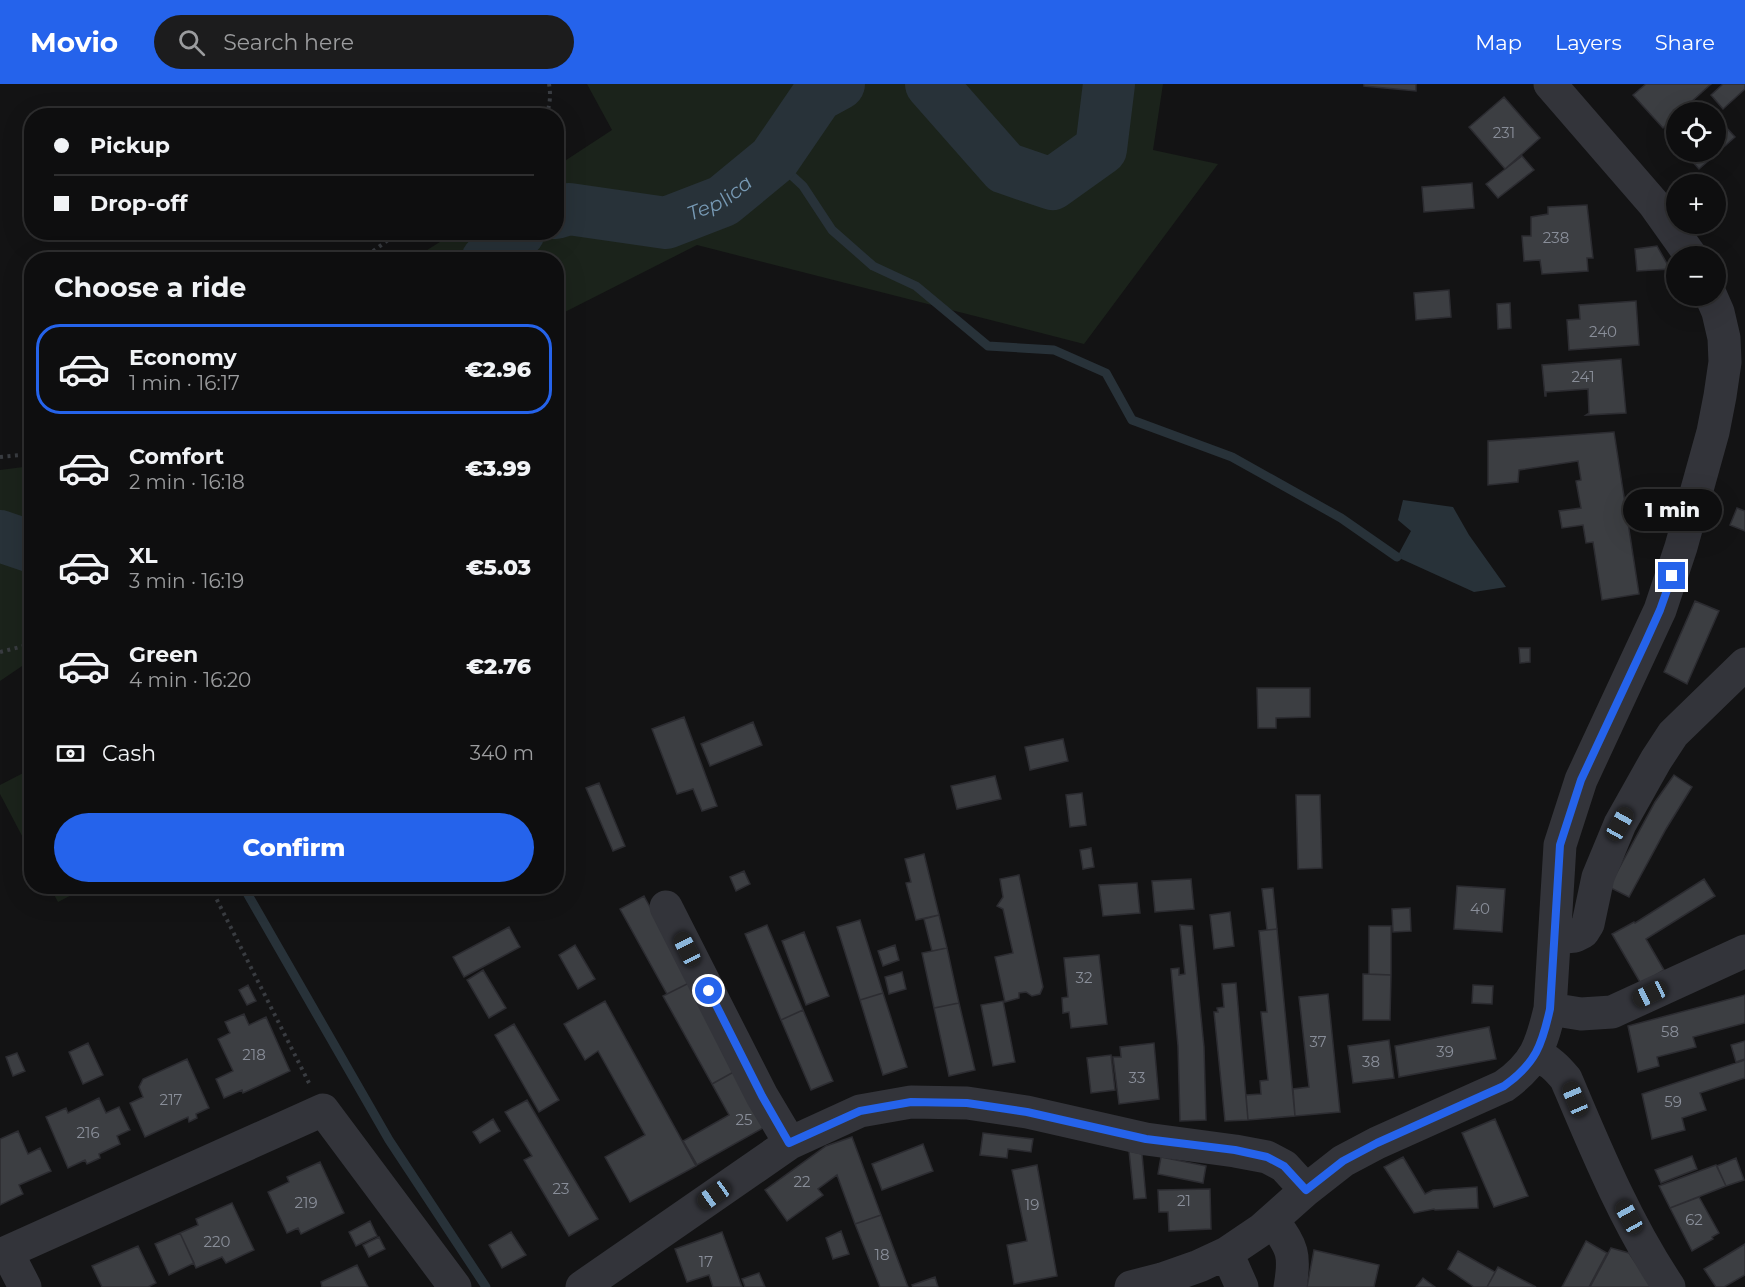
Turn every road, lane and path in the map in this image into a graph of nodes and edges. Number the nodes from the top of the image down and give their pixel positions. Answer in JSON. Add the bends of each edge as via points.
{"nodes":[{"id":1,"x":549,"y":84,"type":"edge"},
{"id":2,"x":1550,"y":84,"type":"edge"},
{"id":3,"x":549,"y":108,"type":"edge"},
{"id":4,"x":388,"y":240,"type":"edge"},
{"id":5,"x":1683,"y":246,"type":"edge"},
{"id":6,"x":372,"y":252,"type":"edge"},
{"id":7,"x":1715,"y":306,"type":"edge"},
{"id":8,"x":24,"y":455,"type":"edge"},
{"id":9,"x":0,"y":457,"type":"edge"},
{"id":10,"x":24,"y":646,"type":"edge"},
{"id":11,"x":0,"y":652,"type":"edge"},
{"id":12,"x":1745,"y":664,"type":"edge"},
{"id":13,"x":214,"y":894,"type":"edge"},
{"id":14,"x":666,"y":907,"type":"dead end"},
{"id":15,"x":1556,"y":938,"type":"junction"},
{"id":16,"x":1745,"y":951,"type":"edge"},
{"id":17,"x":1550,"y":1009,"type":"junction"},
{"id":18,"x":1536,"y":1055,"type":"junction"},
{"id":19,"x":323,"y":1110,"type":"junction"},
{"id":20,"x":789,"y":1143,"type":"junction"},
{"id":21,"x":1306,"y":1190,"type":"junction"},
{"id":22,"x":1273,"y":1220,"type":"junction"},
{"id":23,"x":1227,"y":1252,"type":"junction"},
{"id":24,"x":4,"y":1254,"type":"edge"},
{"id":25,"x":24,"y":1287,"type":"edge"},
{"id":26,"x":455,"y":1287,"type":"edge"},
{"id":27,"x":582,"y":1287,"type":"edge"},
{"id":28,"x":1131,"y":1287,"type":"edge"},
{"id":29,"x":1242,"y":1287,"type":"edge"},
{"id":30,"x":1290,"y":1287,"type":"edge"},
{"id":31,"x":1669,"y":1287,"type":"edge"}],
"edges":[{"from":1,"to":3,"type":"path"},
{"from":2,"to":5,"type":"street","via":[[1654,204]]},
{"from":4,"to":6,"type":"path"},
{"from":7,"to":15,"type":"street","via":[[1724,338],[1725,362],[1713,432],[1660,610],[1581,780],[1560,845]]},
{"from":8,"to":9,"type":"path"},
{"from":10,"to":11,"type":"path"},
{"from":12,"to":15,"type":"street","via":[[1673,734],[1620,824],[1598,877],[1588,924],[1575,936]]},
{"from":13,"to":19,"type":"path"},
{"from":14,"to":20,"type":"street"},
{"from":15,"to":17,"type":"street"},
{"from":16,"to":17,"type":"street","via":[[1612,1012],[1581,1014]]},
{"from":17,"to":18,"type":"street"},
{"from":18,"to":21,"type":"street","via":[[1504,1086],[1377,1143],[1343,1161]]},
{"from":18,"to":31,"type":"street","via":[[1557,1067],[1566,1079],[1610,1181]]},
{"from":19,"to":24,"type":"street"},
{"from":19,"to":26,"type":"street"},
{"from":20,"to":21,"type":"street","via":[[860,1111],[911,1102],[967,1103],[1027,1112],[1146,1139],[1267,1157],[1284,1166]]},
{"from":20,"to":27,"type":"street"},
{"from":21,"to":22,"type":"street"},
{"from":22,"to":23,"type":"street"},
{"from":22,"to":30,"type":"street","via":[[1293,1256]]},
{"from":23,"to":28,"type":"street","via":[[1199,1266]]},
{"from":23,"to":29,"type":"street"},
{"from":24,"to":25,"type":"street"}]}
